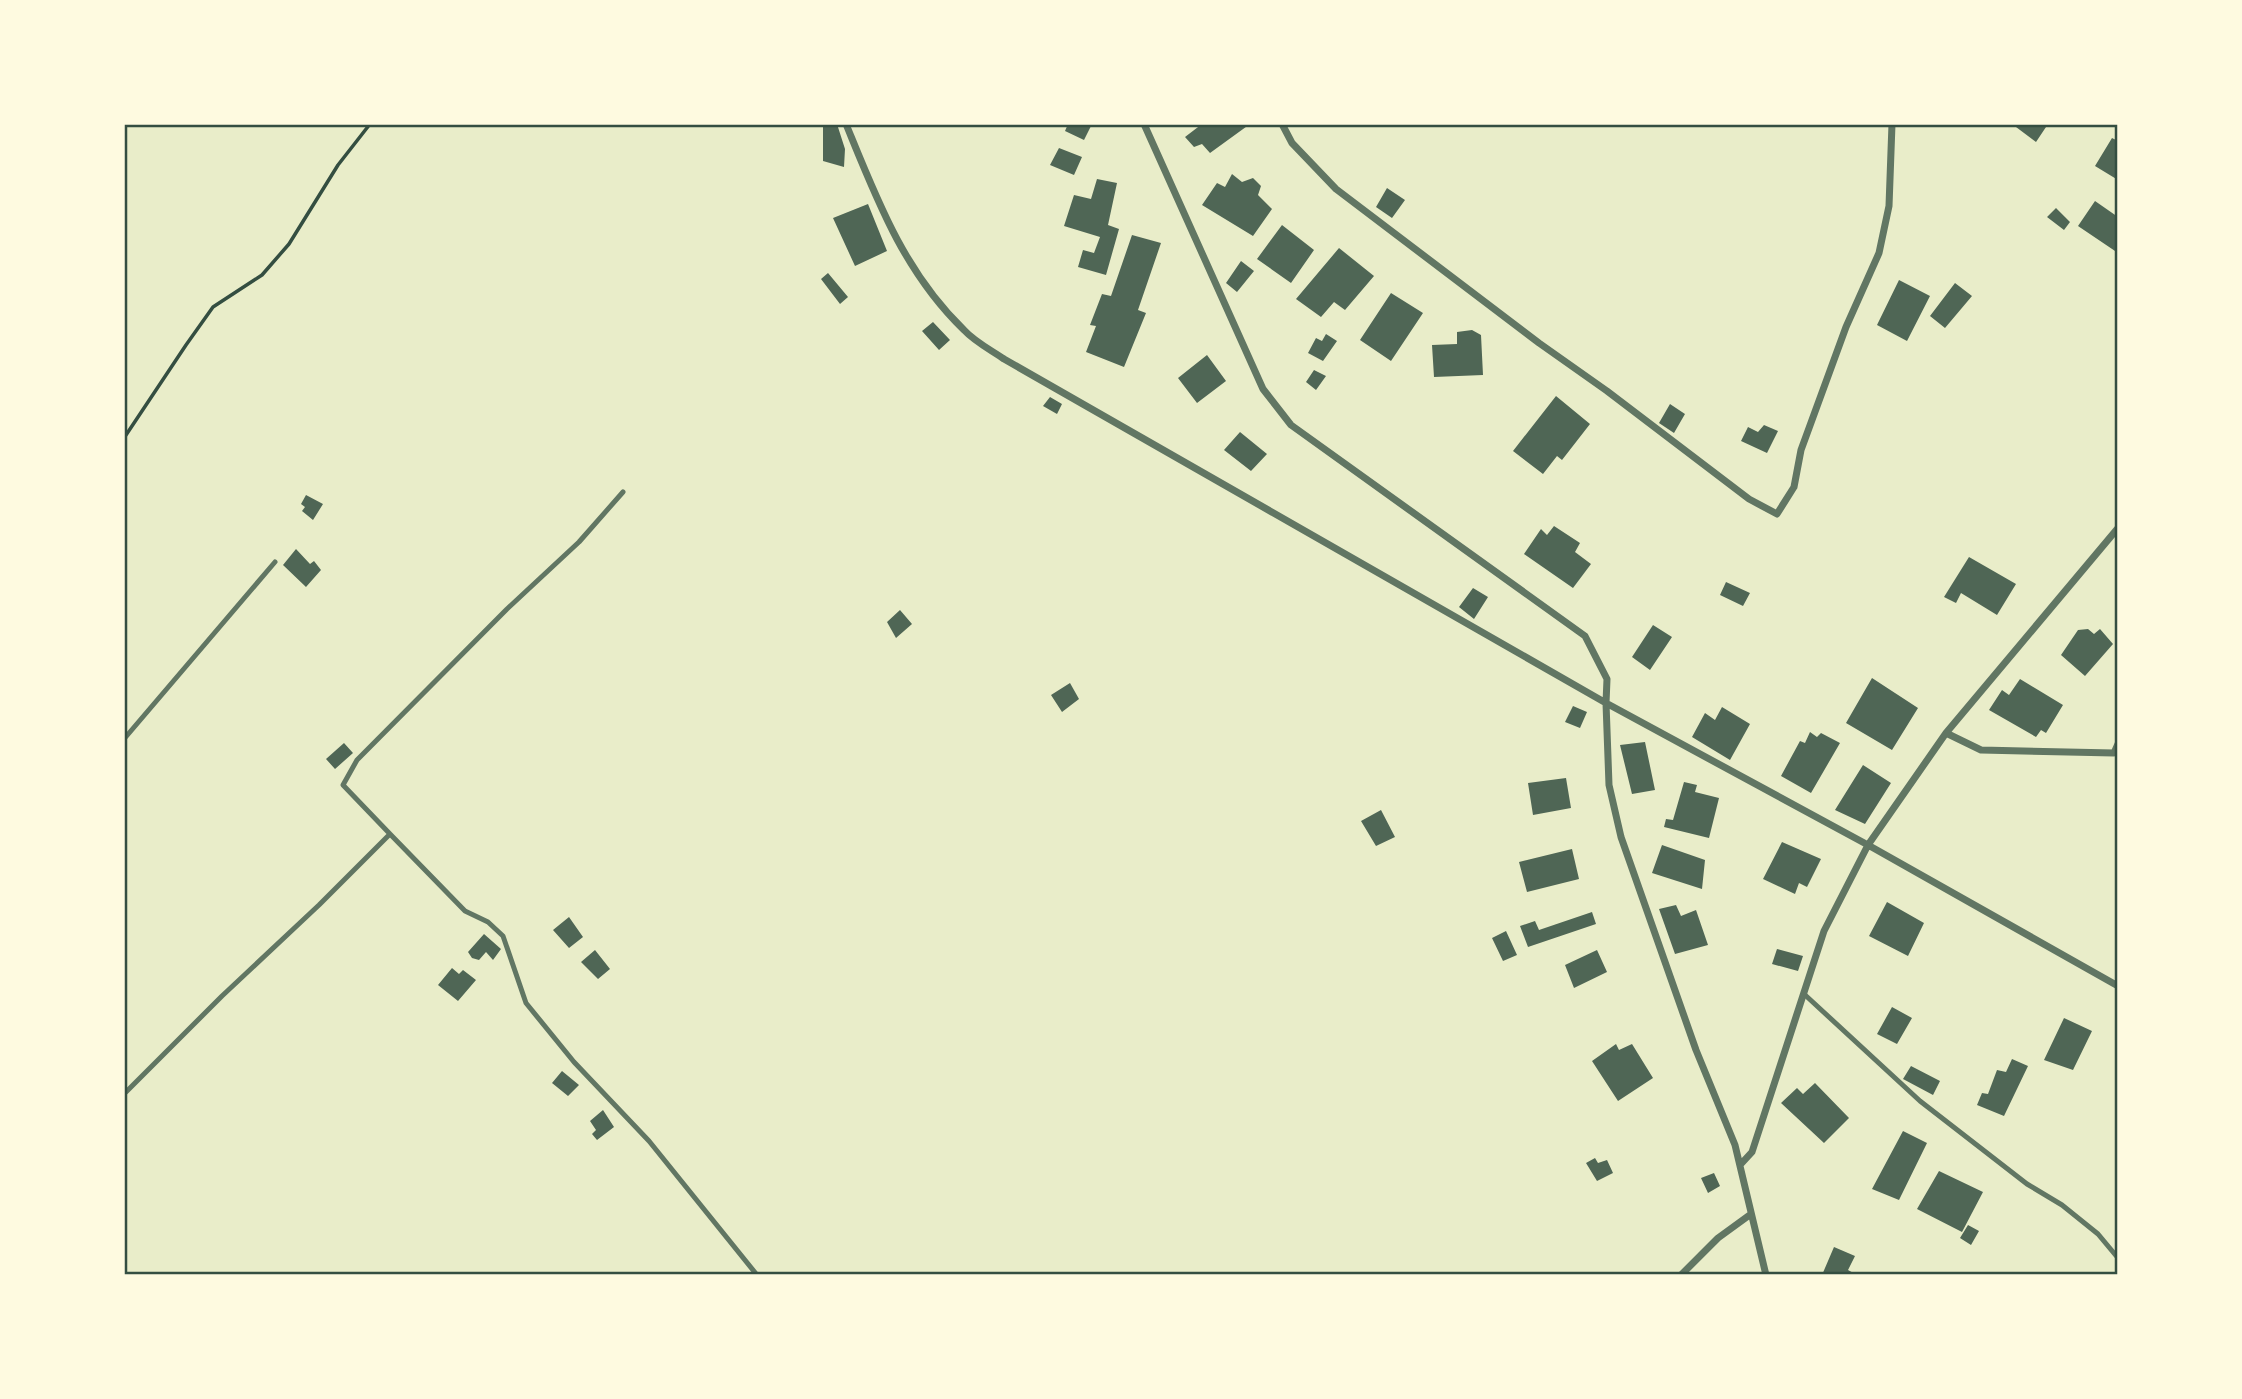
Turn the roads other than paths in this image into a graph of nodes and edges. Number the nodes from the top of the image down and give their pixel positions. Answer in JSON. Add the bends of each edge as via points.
{"nodes":[{"id":1,"x":846,"y":124,"type":"edge"},
{"id":2,"x":1144,"y":124,"type":"edge"},
{"id":3,"x":1282,"y":124,"type":"edge"},
{"id":4,"x":1892,"y":124,"type":"edge"},
{"id":5,"x":622,"y":492,"type":"dead end"},
{"id":6,"x":2118,"y":528,"type":"edge"},
{"id":7,"x":275,"y":562,"type":"dead end"},
{"id":8,"x":1606,"y":703,"type":"junction"},
{"id":9,"x":1946,"y":733,"type":"junction"},
{"id":10,"x":124,"y":739,"type":"edge"},
{"id":11,"x":2118,"y":744,"type":"edge"},
{"id":12,"x":390,"y":834,"type":"junction"},
{"id":13,"x":1868,"y":845,"type":"junction"},
{"id":14,"x":2118,"y":986,"type":"edge"},
{"id":15,"x":1804,"y":994,"type":"junction"},
{"id":16,"x":126,"y":1092,"type":"dead end"},
{"id":17,"x":1740,"y":1165,"type":"junction"},
{"id":18,"x":1751,"y":1214,"type":"junction"},
{"id":19,"x":2118,"y":1258,"type":"edge"},
{"id":20,"x":757,"y":1275,"type":"edge"},
{"id":21,"x":1681,"y":1275,"type":"edge"},
{"id":22,"x":1766,"y":1275,"type":"edge"}],
"edges":[{"from":1,"to":8,"type":"street","via":[[901,247],[927,290],[966,332],[1060,392]]},
{"from":2,"to":8,"type":"street","via":[[1263,389],[1291,425],[1585,636],[1607,679]]},
{"from":3,"to":4,"type":"street","via":[[1292,144],[1336,189],[1749,499],[1777,514],[1794,487],[1801,450],[1879,253],[1889,206]]},
{"from":5,"to":12,"type":"lane","via":[[579,542],[357,760],[343,785]]},
{"from":6,"to":9,"type":"street"},
{"from":7,"to":10,"type":"lane"},
{"from":8,"to":13,"type":"street"},
{"from":8,"to":17,"type":"street","via":[[1609,785],[1621,836]]},
{"from":9,"to":11,"type":"street","via":[[1981,750],[2114,752]]},
{"from":9,"to":13,"type":"street"},
{"from":12,"to":16,"type":"lane"},
{"from":12,"to":20,"type":"lane","via":[[465,911],[503,936],[526,1003],[649,1141]]},
{"from":13,"to":14,"type":"street"},
{"from":13,"to":15,"type":"street","via":[[1824,931]]},
{"from":15,"to":17,"type":"street","via":[[1752,1152]]},
{"from":15,"to":19,"type":"lane","via":[[1920,1101],[2027,1184],[2062,1205],[2098,1234]]},
{"from":17,"to":18,"type":"street"},
{"from":18,"to":21,"type":"street","via":[[1718,1238]]},
{"from":18,"to":22,"type":"street"}]}
